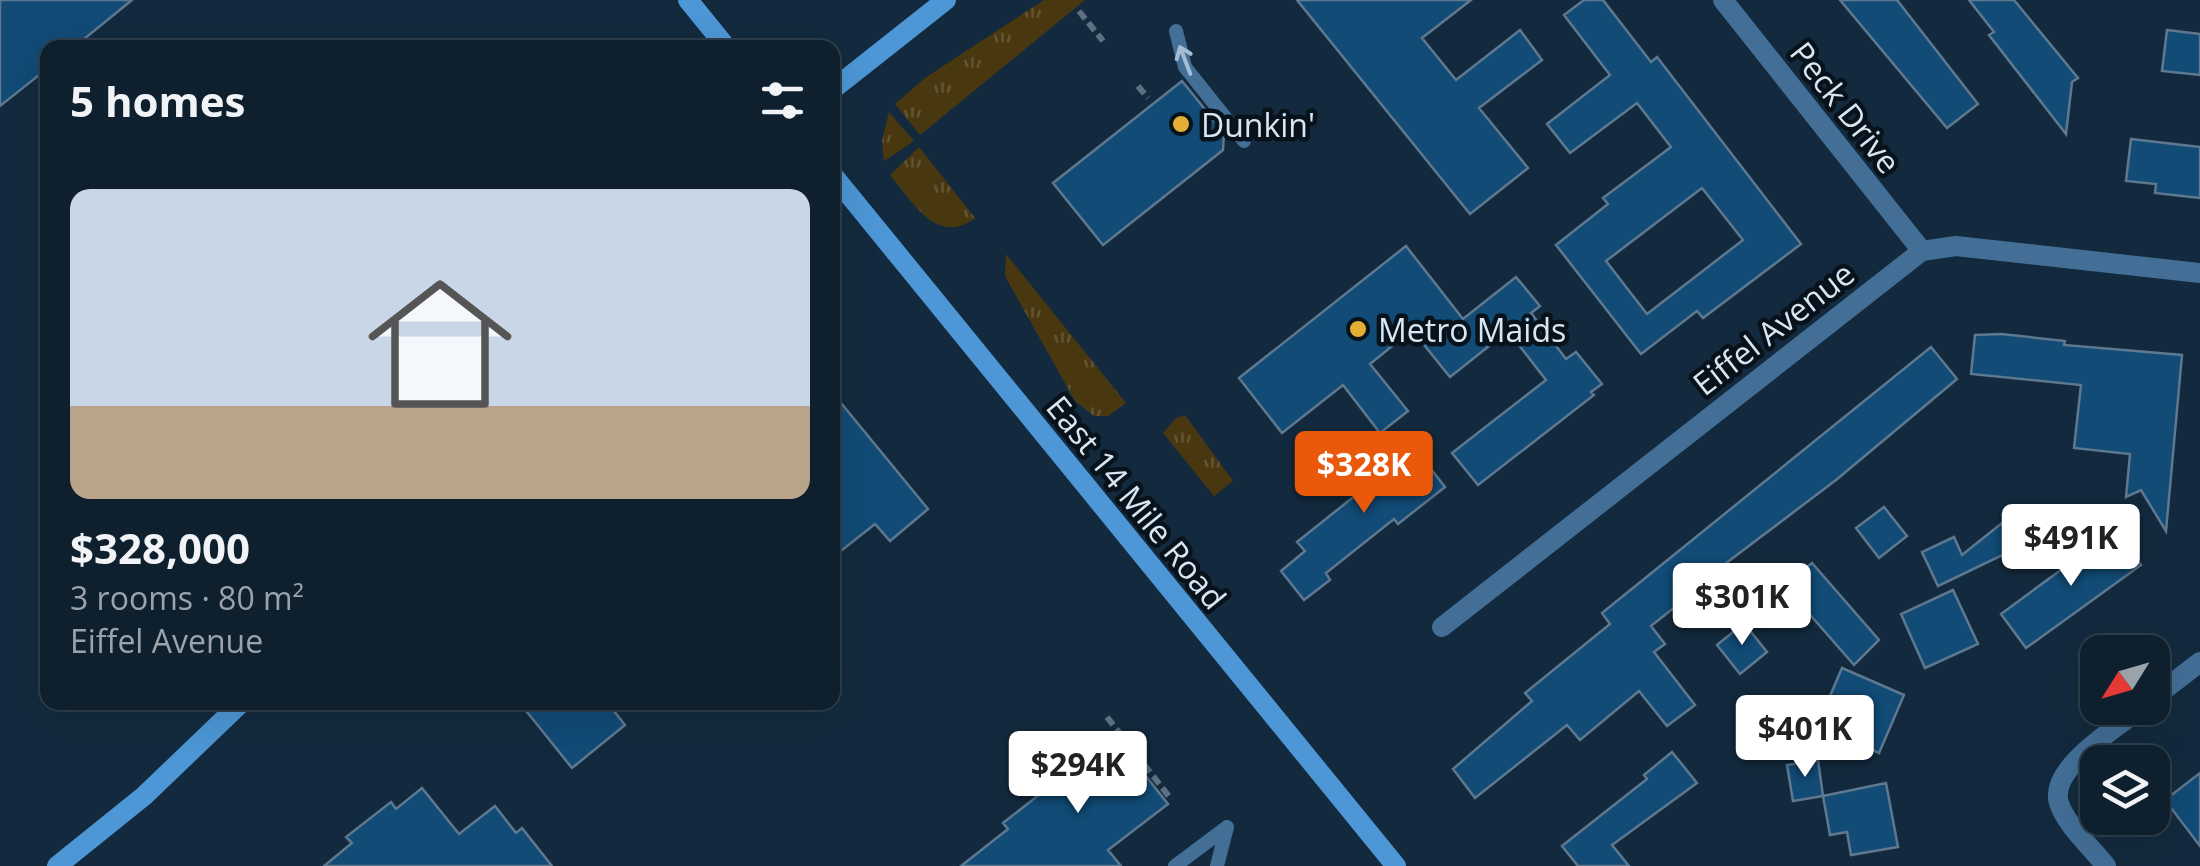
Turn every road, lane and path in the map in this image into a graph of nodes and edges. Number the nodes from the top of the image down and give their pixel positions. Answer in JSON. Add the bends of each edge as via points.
{"nodes":[{"id":1,"x":688,"y":0,"type":"edge"},
{"id":2,"x":946,"y":0,"type":"edge"},
{"id":3,"x":1722,"y":0,"type":"edge"},
{"id":4,"x":1079,"y":11,"type":"dead end"},
{"id":5,"x":1176,"y":31,"type":"dead end"},
{"id":6,"x":720,"y":40,"type":"edge"},
{"id":7,"x":1103,"y":42,"type":"dead end"},
{"id":8,"x":840,"y":84,"type":"edge"},
{"id":9,"x":1138,"y":86,"type":"dead end"},
{"id":10,"x":1148,"y":98,"type":"dead end"},
{"id":11,"x":1244,"y":140,"type":"dead end"},
{"id":12,"x":840,"y":184,"type":"edge"},
{"id":13,"x":1922,"y":251,"type":"junction"},
{"id":14,"x":2200,"y":274,"type":"edge"},
{"id":15,"x":1442,"y":627,"type":"dead end"},
{"id":16,"x":2200,"y":662,"type":"edge"},
{"id":17,"x":2170,"y":685,"type":"edge"},
{"id":18,"x":234,"y":710,"type":"edge"},
{"id":19,"x":1107,"y":717,"type":"dead end"},
{"id":20,"x":2120,"y":725,"type":"edge"},
{"id":21,"x":1043,"y":767,"type":"dead end"},
{"id":22,"x":1055,"y":782,"type":"dead end"},
{"id":23,"x":1171,"y":799,"type":"dead end"},
{"id":24,"x":60,"y":865,"type":"edge"},
{"id":25,"x":1175,"y":866,"type":"edge"},
{"id":26,"x":1218,"y":866,"type":"edge"},
{"id":27,"x":1396,"y":866,"type":"edge"},
{"id":28,"x":2106,"y":866,"type":"edge"}],
"edges":[{"from":1,"to":6,"type":"main road"},
{"from":2,"to":8,"type":"main road"},
{"from":3,"to":13,"type":"street","name":"Peck Drive"},
{"from":4,"to":7,"type":"path"},
{"from":11,"to":5,"type":"lane","one_way":true,"via":[[1185,68]]},
{"from":9,"to":10,"type":"path"},
{"from":12,"to":27,"type":"main road","name":"East 14 Mile Road"},
{"from":13,"to":14,"type":"street","via":[[1956,246]]},
{"from":13,"to":15,"type":"street","name":"Eiffel Avenue"},
{"from":16,"to":17,"type":"street"},
{"from":18,"to":24,"type":"main road"},
{"from":19,"to":23,"type":"path"},
{"from":20,"to":28,"type":"street","via":[[2074,761],[2058,790],[2059,804]]},
{"from":21,"to":22,"type":"path"},
{"from":25,"to":26,"type":"lane","via":[[1227,826]]}]}
